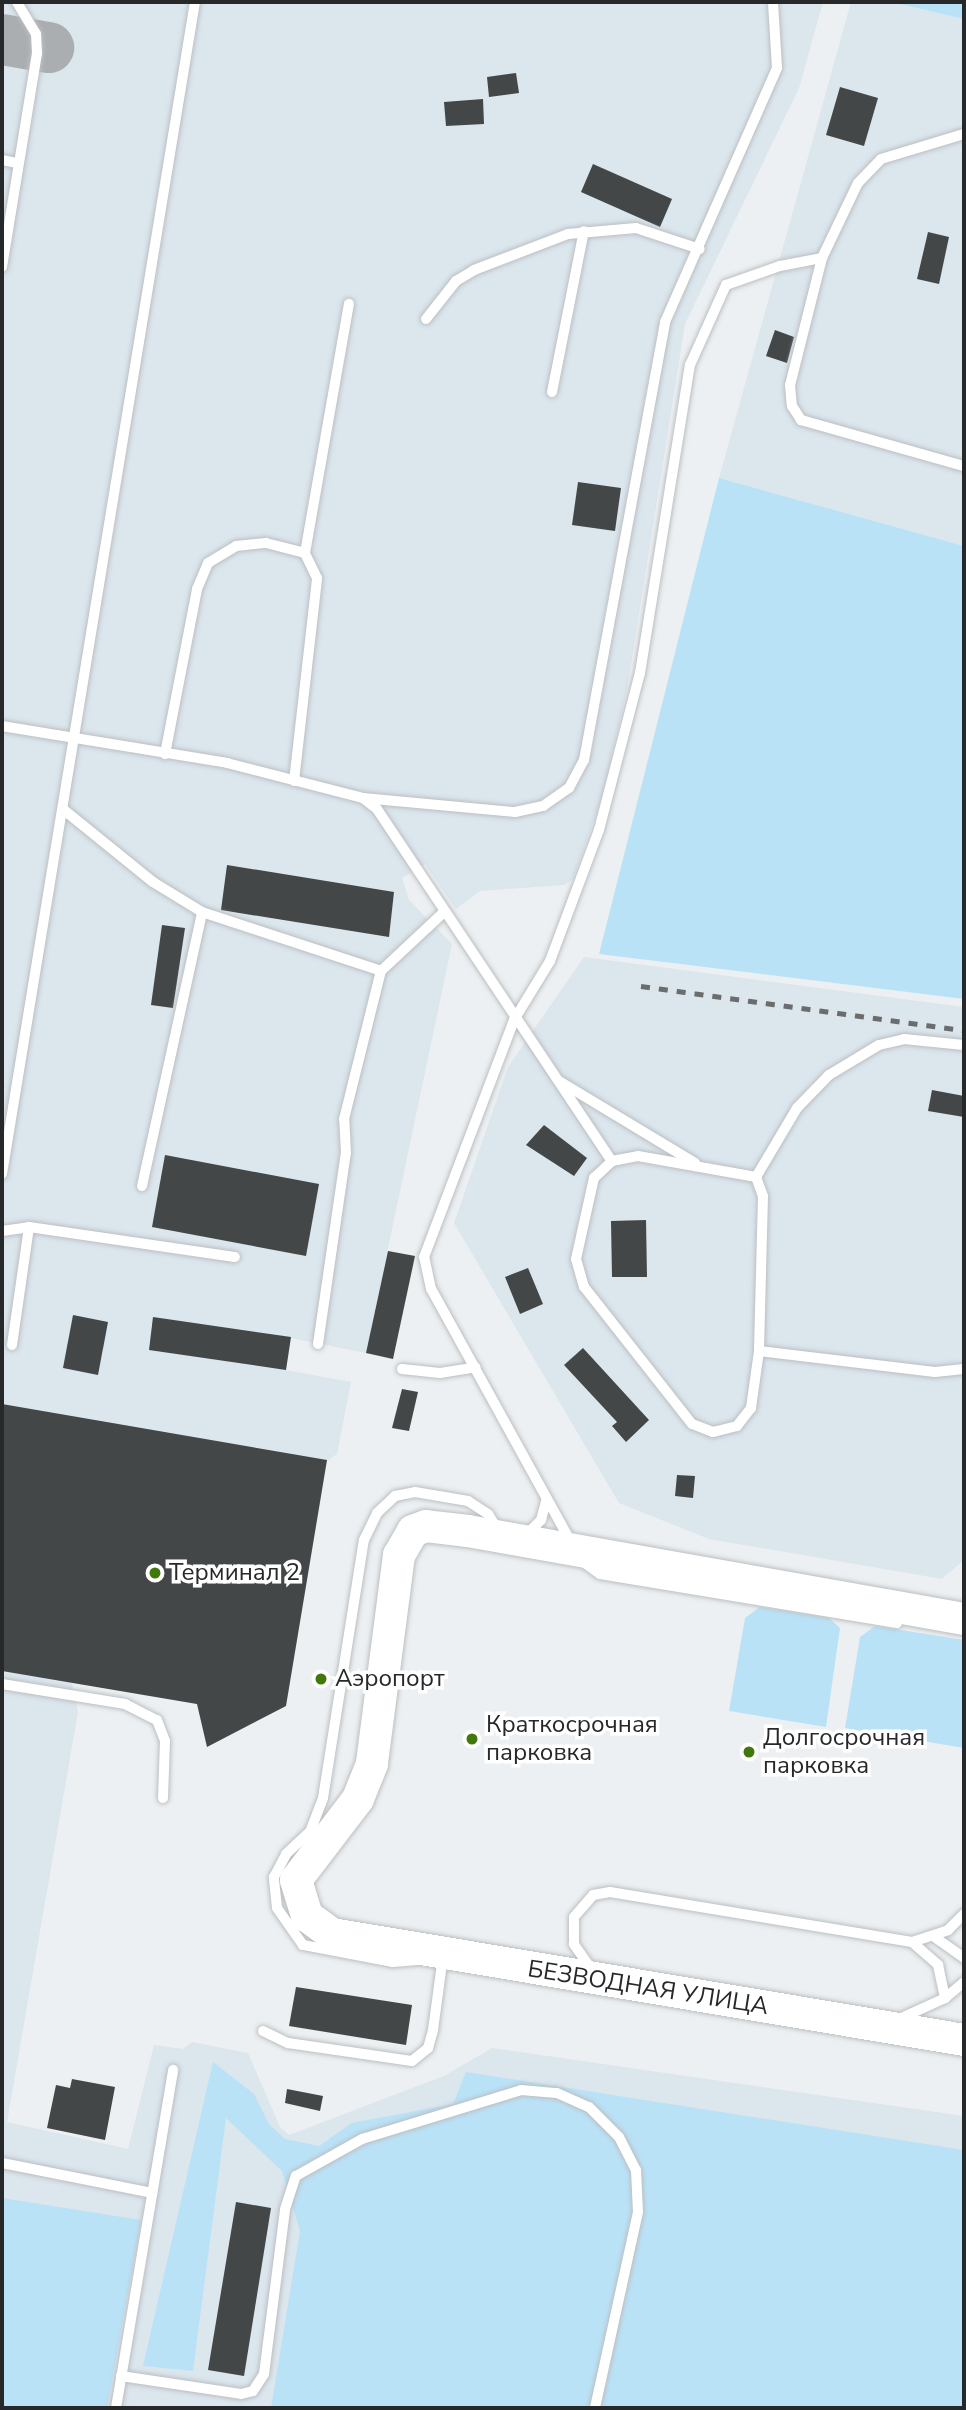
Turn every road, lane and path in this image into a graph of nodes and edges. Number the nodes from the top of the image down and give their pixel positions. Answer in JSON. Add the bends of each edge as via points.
{"nodes":[{"id":1,"x":17,"y":2,"type":"edge"},
{"id":2,"x":195,"y":2,"type":"edge"},
{"id":3,"x":774,"y":2,"type":"edge"},
{"id":4,"x":964,"y":134,"type":"edge"},
{"id":5,"x":2,"y":160,"type":"edge"},
{"id":6,"x":18,"y":163,"type":"junction"},
{"id":7,"x":584,"y":231,"type":"junction"},
{"id":8,"x":699,"y":249,"type":"junction"},
{"id":9,"x":822,"y":258,"type":"junction"},
{"id":10,"x":2,"y":267,"type":"edge"},
{"id":11,"x":349,"y":304,"type":"dead end"},
{"id":12,"x":426,"y":319,"type":"dead end"},
{"id":13,"x":552,"y":392,"type":"dead end"},
{"id":14,"x":964,"y":466,"type":"edge"},
{"id":15,"x":305,"y":553,"type":"junction"},
{"id":16,"x":2,"y":726,"type":"edge"},
{"id":17,"x":75,"y":738,"type":"junction"},
{"id":18,"x":165,"y":754,"type":"junction"},
{"id":19,"x":294,"y":781,"type":"junction"},
{"id":20,"x":362,"y":798,"type":"junction"},
{"id":21,"x":64,"y":810,"type":"junction"},
{"id":22,"x":202,"y":912,"type":"junction"},
{"id":23,"x":443,"y":912,"type":"junction"},
{"id":24,"x":381,"y":971,"type":"junction"},
{"id":25,"x":514,"y":1020,"type":"junction"},
{"id":26,"x":964,"y":1045,"type":"edge"},
{"id":27,"x":557,"y":1079,"type":"junction"},
{"id":28,"x":612,"y":1161,"type":"junction"},
{"id":29,"x":699,"y":1166,"type":"junction"},
{"id":30,"x":2,"y":1174,"type":"edge"},
{"id":31,"x":756,"y":1177,"type":"junction"},
{"id":32,"x":142,"y":1186,"type":"dead end"},
{"id":33,"x":29,"y":1227,"type":"junction"},
{"id":34,"x":2,"y":1231,"type":"edge"},
{"id":35,"x":235,"y":1257,"type":"dead end"},
{"id":36,"x":318,"y":1344,"type":"dead end"},
{"id":37,"x":12,"y":1345,"type":"dead end"},
{"id":38,"x":759,"y":1351,"type":"junction"},
{"id":39,"x":476,"y":1367,"type":"junction"},
{"id":40,"x":964,"y":1368,"type":"edge"},
{"id":41,"x":402,"y":1369,"type":"dead end"},
{"id":42,"x":546,"y":1502,"type":"junction"},
{"id":43,"x":511,"y":1540,"type":"junction"},
{"id":44,"x":578,"y":1554,"type":"junction"},
{"id":45,"x":964,"y":1619,"type":"edge"},
{"id":46,"x":909,"y":1625,"type":"dead end"},
{"id":47,"x":2,"y":1684,"type":"edge"},
{"id":48,"x":163,"y":1798,"type":"dead end"},
{"id":49,"x":964,"y":1914,"type":"edge"},
{"id":50,"x":933,"y":1936,"type":"junction"},
{"id":51,"x":912,"y":1941,"type":"junction"},
{"id":52,"x":436,"y":1955,"type":"junction"},
{"id":53,"x":964,"y":1958,"type":"edge"},
{"id":54,"x":599,"y":1979,"type":"junction"},
{"id":55,"x":964,"y":1982,"type":"edge"},
{"id":56,"x":946,"y":1998,"type":"junction"},
{"id":57,"x":882,"y":2026,"type":"junction"},
{"id":58,"x":262,"y":2031,"type":"dead end"},
{"id":59,"x":964,"y":2040,"type":"edge"},
{"id":60,"x":173,"y":2070,"type":"dead end"},
{"id":61,"x":2,"y":2163,"type":"edge"},
{"id":62,"x":152,"y":2193,"type":"junction"},
{"id":63,"x":121,"y":2376,"type":"junction"},
{"id":64,"x":116,"y":2408,"type":"edge"},
{"id":65,"x":595,"y":2408,"type":"edge"}],
"edges":[{"from":1,"to":6,"type":"lane","via":[[36,34],[37,53]]},
{"from":2,"to":17,"type":"lane"},
{"from":3,"to":8,"type":"lane","via":[[777,68]]},
{"from":4,"to":9,"type":"lane","via":[[881,159],[858,183]]},
{"from":5,"to":6,"type":"lane"},
{"from":6,"to":10,"type":"lane"},
{"from":7,"to":8,"type":"lane","via":[[636,228]]},
{"from":7,"to":12,"type":"lane","via":[[474,270],[456,281]]},
{"from":7,"to":13,"type":"lane"},
{"from":8,"to":20,"type":"lane","via":[[665,322],[649,389],[584,760],[569,788],[543,806],[515,813]]},
{"from":9,"to":14,"type":"lane","via":[[790,385],[792,406],[801,420]]},
{"from":9,"to":25,"type":"lane","via":[[726,285],[690,365],[640,673],[618,765],[550,961]]},
{"from":11,"to":15,"type":"lane"},
{"from":15,"to":18,"type":"lane","via":[[266,543],[236,546],[208,564],[197,589]]},
{"from":15,"to":19,"type":"lane","via":[[317,579]]},
{"from":16,"to":17,"type":"lane"},
{"from":17,"to":18,"type":"lane"},
{"from":17,"to":21,"type":"lane"},
{"from":18,"to":19,"type":"lane"},
{"from":19,"to":20,"type":"lane"},
{"from":20,"to":23,"type":"lane","via":[[377,809]]},
{"from":21,"to":22,"type":"lane","via":[[153,882]]},
{"from":21,"to":30,"type":"lane"},
{"from":22,"to":24,"type":"lane"},
{"from":22,"to":32,"type":"lane"},
{"from":23,"to":24,"type":"lane"},
{"from":23,"to":25,"type":"lane"},
{"from":24,"to":36,"type":"lane","via":[[344,1119],[346,1153]]},
{"from":25,"to":27,"type":"lane"},
{"from":25,"to":39,"type":"lane","via":[[424,1257],[431,1289]]},
{"from":26,"to":31,"type":"lane","via":[[904,1040],[879,1045],[829,1075],[797,1108]]},
{"from":27,"to":28,"type":"lane"},
{"from":27,"to":29,"type":"lane"},
{"from":28,"to":29,"type":"lane","via":[[638,1156]]},
{"from":28,"to":38,"type":"lane","via":[[594,1178],[576,1259],[583,1287],[599,1309],[692,1424],[713,1432],[737,1426],[751,1408]]},
{"from":29,"to":31,"type":"lane"},
{"from":31,"to":38,"type":"lane","via":[[763,1196]]},
{"from":33,"to":34,"type":"lane"},
{"from":33,"to":35,"type":"lane"},
{"from":33,"to":37,"type":"lane"},
{"from":38,"to":40,"type":"lane","via":[[935,1372]]},
{"from":39,"to":41,"type":"lane","via":[[440,1373]]},
{"from":39,"to":42,"type":"lane"},
{"from":42,"to":43,"type":"lane","via":[[541,1520]]},
{"from":42,"to":44,"type":"lane"},
{"from":43,"to":44,"type":"main road"},
{"from":43,"to":52,"type":"main road","name":"БЕЗВОДНАЯ УЛИЦА","via":[[426,1526],[405,1540],[372,1765],[358,1799],[296,1880],[307,1916],[332,1934]]},
{"from":43,"to":52,"type":"lane","via":[[488,1514],[468,1501],[415,1492],[396,1496],[377,1513],[364,1540],[323,1798],[310,1832],[278,1864],[274,1877],[277,1908],[303,1945],[393,1962]]},
{"from":44,"to":45,"type":"main road"},
{"from":44,"to":46,"type":"lane","via":[[600,1574]]},
{"from":47,"to":48,"type":"lane","via":[[125,1704],[157,1720],[165,1741]]},
{"from":49,"to":50,"type":"lane"},
{"from":50,"to":51,"type":"lane"},
{"from":50,"to":53,"type":"lane"},
{"from":51,"to":54,"type":"lane","via":[[610,1892],[581,1904],[572,1927],[581,1958]]},
{"from":51,"to":56,"type":"lane","via":[[938,1965]]},
{"from":52,"to":54,"type":"main road","name":"БЕЗВОДНАЯ УЛИЦА"},
{"from":52,"to":58,"type":"lane","via":[[433,2030],[428,2048],[412,2062],[288,2043]]},
{"from":54,"to":57,"type":"main road","name":"БЕЗВОДНАЯ УЛИЦА"},
{"from":55,"to":56,"type":"lane"},
{"from":56,"to":57,"type":"lane"},
{"from":57,"to":59,"type":"main road","name":"БЕЗВОДНАЯ УЛИЦА"},
{"from":60,"to":62,"type":"lane"},
{"from":61,"to":62,"type":"lane"},
{"from":62,"to":63,"type":"lane"},
{"from":63,"to":64,"type":"lane"},
{"from":63,"to":65,"type":"lane","via":[[241,2394],[253,2391],[264,2374],[285,2209],[296,2176],[362,2139],[521,2090],[557,2093],[589,2107],[619,2137],[636,2170],[638,2212]]}]}
